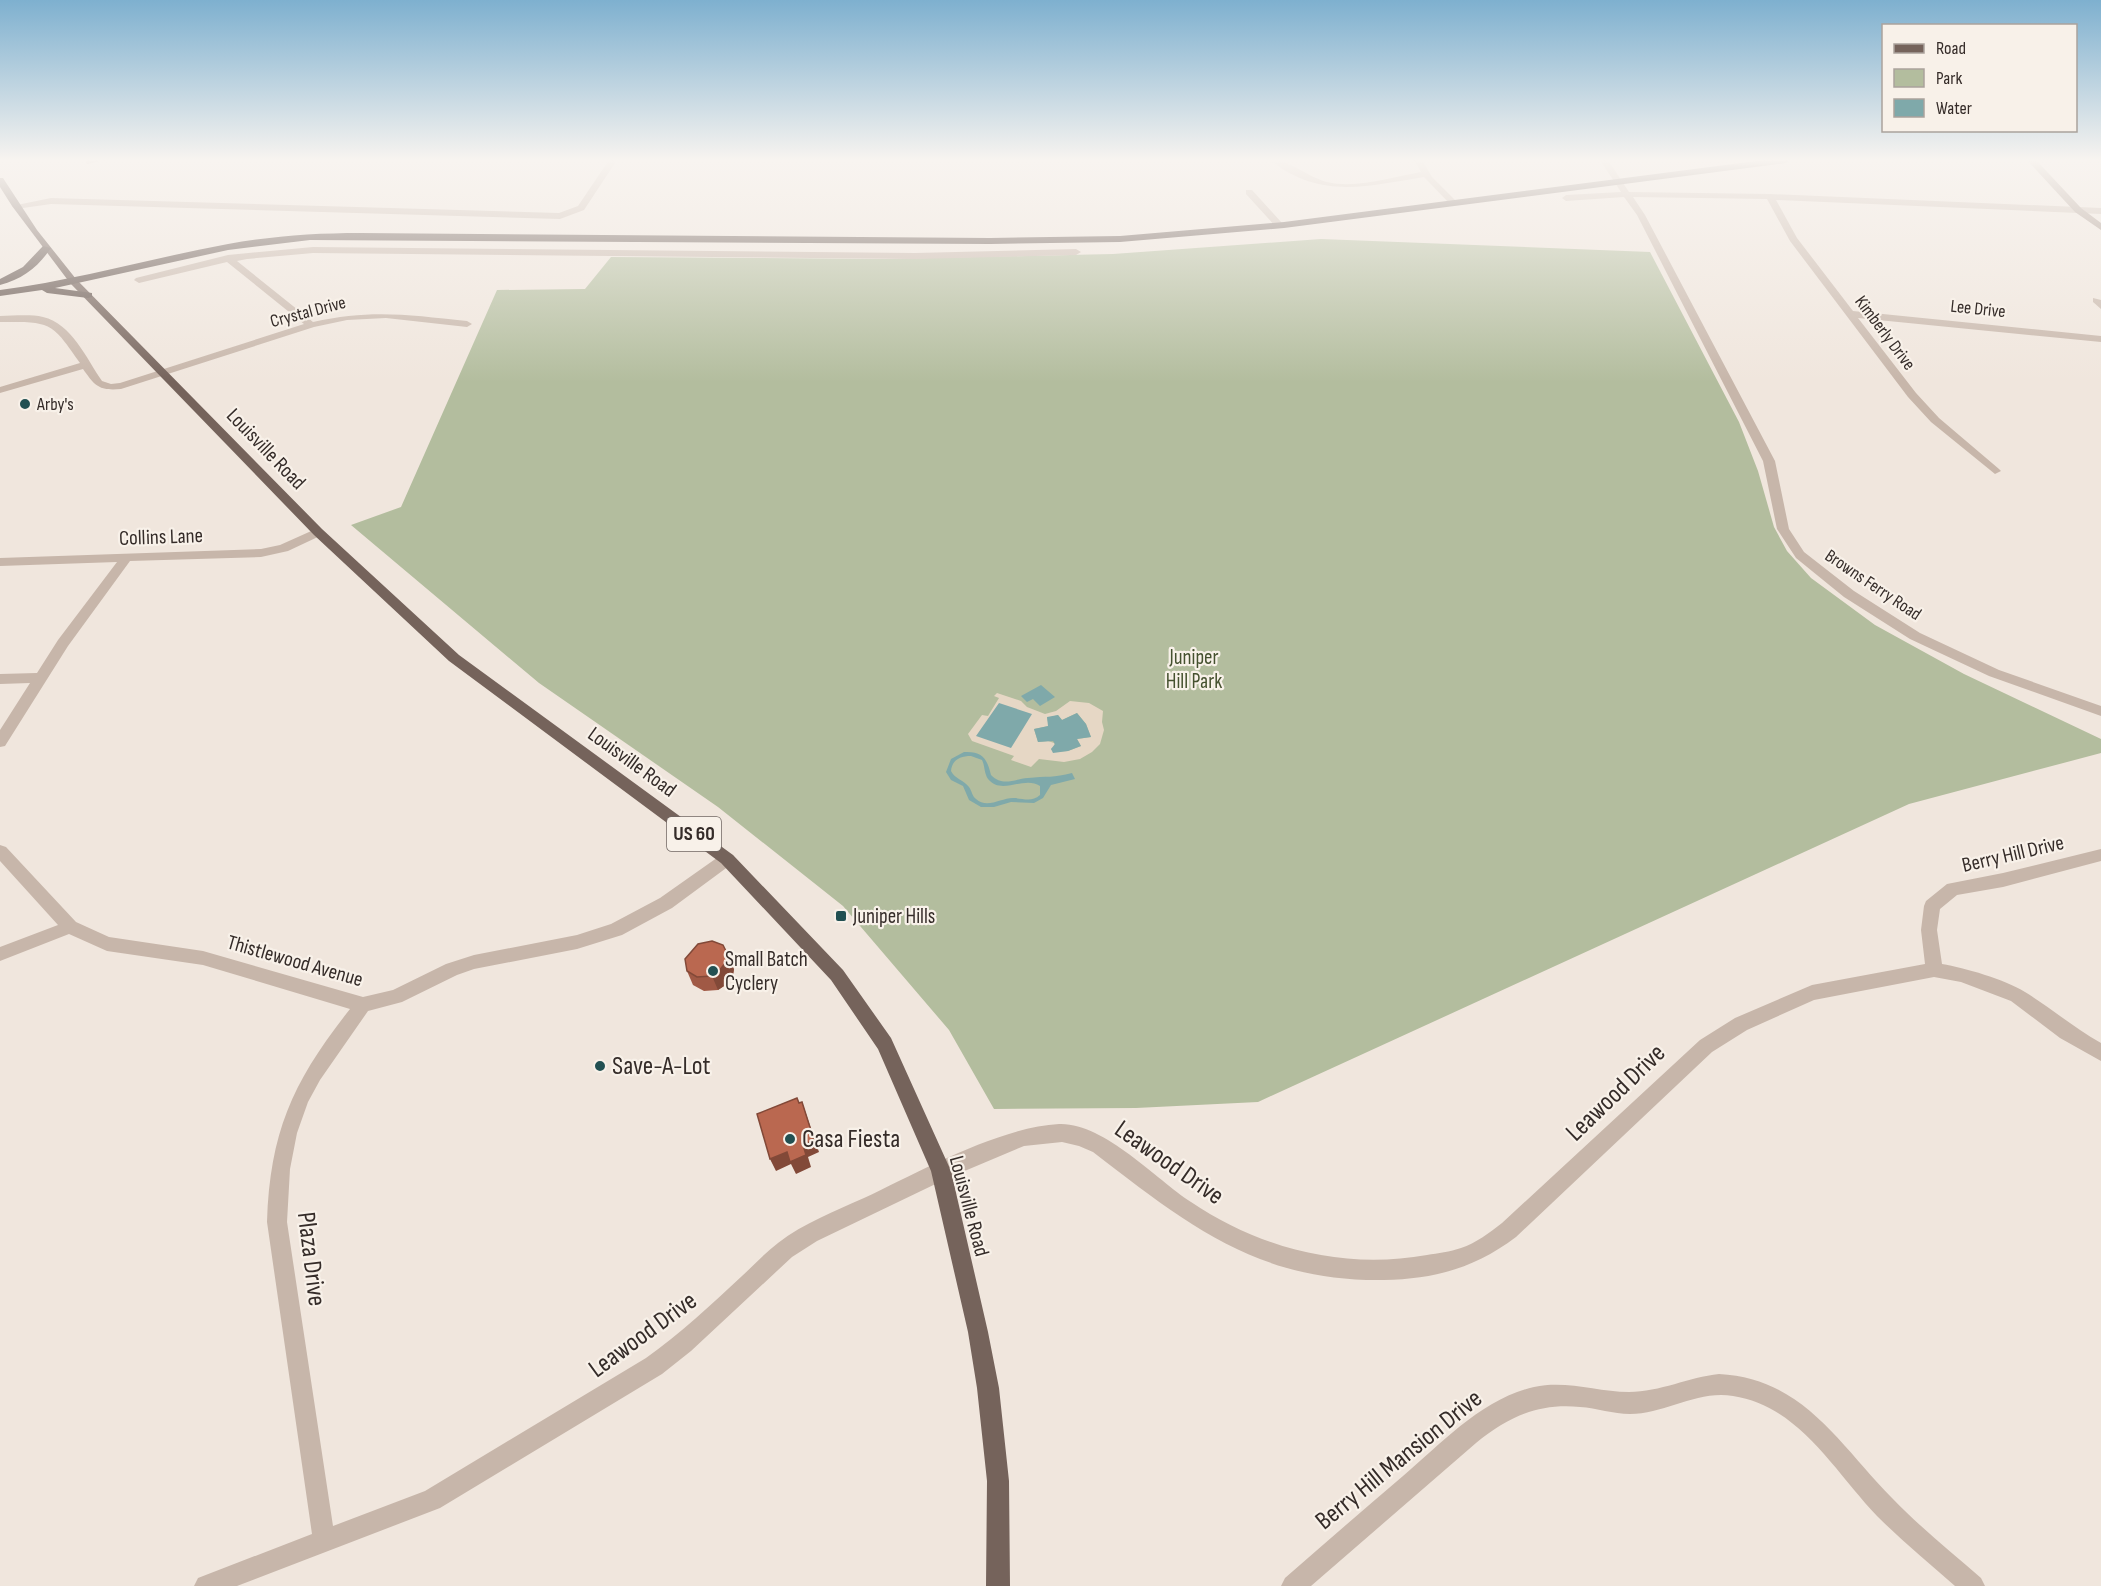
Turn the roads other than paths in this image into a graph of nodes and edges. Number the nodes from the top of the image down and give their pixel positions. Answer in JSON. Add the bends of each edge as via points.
{"nodes":[{"id":1,"x":36,"y":234,"type":"edge"},
{"id":2,"x":1196,"y":234,"type":"edge"},
{"id":3,"x":1651,"y":234,"type":"edge"},
{"id":4,"x":1790,"y":234,"type":"edge"},
{"id":5,"x":709,"y":235,"type":"junction"},
{"id":6,"x":46,"y":248,"type":"junction"},
{"id":7,"x":1076,"y":252,"type":"dead end"},
{"id":8,"x":701,"y":254,"type":"junction"},
{"id":9,"x":228,"y":258,"type":"junction"},
{"id":10,"x":70,"y":277,"type":"junction"},
{"id":11,"x":139,"y":280,"type":"dead end"},
{"id":12,"x":0,"y":283,"type":"edge"},
{"id":13,"x":17,"y":291,"type":"junction"},
{"id":14,"x":0,"y":293,"type":"edge"},
{"id":15,"x":88,"y":296,"type":"junction"},
{"id":16,"x":1851,"y":314,"type":"junction"},
{"id":17,"x":0,"y":319,"type":"edge"},
{"id":18,"x":467,"y":324,"type":"dead end"},
{"id":19,"x":311,"y":325,"type":"junction"},
{"id":20,"x":2101,"y":339,"type":"edge"},
{"id":21,"x":85,"y":365,"type":"junction"},
{"id":22,"x":163,"y":374,"type":"junction"},
{"id":23,"x":0,"y":390,"type":"edge"},
{"id":24,"x":1995,"y":471,"type":"dead end"},
{"id":25,"x":318,"y":532,"type":"junction"},
{"id":26,"x":126,"y":558,"type":"junction"},
{"id":27,"x":0,"y":562,"type":"edge"},
{"id":28,"x":41,"y":678,"type":"junction"},
{"id":29,"x":0,"y":679,"type":"edge"},
{"id":30,"x":2101,"y":711,"type":"edge"},
{"id":31,"x":0,"y":742,"type":"edge"},
{"id":32,"x":0,"y":851,"type":"edge"},
{"id":33,"x":2101,"y":855,"type":"edge"},
{"id":34,"x":727,"y":859,"type":"junction"},
{"id":35,"x":70,"y":927,"type":"junction"},
{"id":36,"x":0,"y":954,"type":"edge"},
{"id":37,"x":1934,"y":970,"type":"junction"},
{"id":38,"x":363,"y":1005,"type":"junction"},
{"id":39,"x":2101,"y":1053,"type":"edge"},
{"id":40,"x":941,"y":1171,"type":"junction"},
{"id":41,"x":324,"y":1540,"type":"junction"},
{"id":42,"x":206,"y":1586,"type":"edge"},
{"id":43,"x":998,"y":1586,"type":"edge"},
{"id":44,"x":1293,"y":1586,"type":"edge"},
{"id":45,"x":1973,"y":1586,"type":"edge"}],
"edges":[{"from":1,"to":6,"type":"main road","name":"Louisville Road","number":"US 60"},
{"from":2,"to":5,"type":"highway","via":[[1069,240]]},
{"from":3,"to":30,"type":"street","name":"Browns Ferry Road","via":[[1769,461],[1783,529],[1800,555],[1849,594],[1915,636],[1994,673]]},
{"from":4,"to":16,"type":"street","name":"Kimberly Drive"},
{"from":5,"to":8,"type":"street"},
{"from":5,"to":10,"type":"highway","via":[[294,238]]},
{"from":6,"to":10,"type":"main road","name":"Louisville Road","number":"US 60"},
{"from":6,"to":12,"type":"highway","via":[[26,272]]},
{"from":7,"to":8,"type":"street","via":[[915,256]]},
{"from":8,"to":9,"type":"street","via":[[313,250]]},
{"from":9,"to":11,"type":"street"},
{"from":9,"to":19,"type":"street"},
{"from":10,"to":12,"type":"highway"},
{"from":10,"to":13,"type":"highway"},
{"from":10,"to":15,"type":"main road","name":"Louisville Road","number":"US 60"},
{"from":13,"to":14,"type":"highway"},
{"from":13,"to":15,"type":"highway","via":[[59,290]]},
{"from":15,"to":22,"type":"main road","name":"Louisville Road","number":"US 60"},
{"from":16,"to":20,"type":"street","name":"Lee Drive"},
{"from":16,"to":24,"type":"street","name":"Kimberly Drive","via":[[1923,408]]},
{"from":17,"to":21,"type":"street","name":"Crystal Drive","via":[[39,319],[54,324]]},
{"from":18,"to":19,"type":"street","name":"Crystal Drive","via":[[373,315]]},
{"from":19,"to":22,"type":"street","name":"Crystal Drive"},
{"from":21,"to":22,"type":"street","name":"Crystal Drive","via":[[98,383],[110,387]]},
{"from":21,"to":23,"type":"street"},
{"from":22,"to":25,"type":"main road","name":"Louisville Road","number":"US 60"},
{"from":25,"to":26,"type":"street","name":"Collins Lane","via":[[273,551]]},
{"from":25,"to":34,"type":"main road","name":"Louisville Road","number":"US 60","via":[[454,658]]},
{"from":26,"to":27,"type":"street","name":"Collins Lane"},
{"from":26,"to":28,"type":"street"},
{"from":28,"to":29,"type":"street"},
{"from":28,"to":31,"type":"street"},
{"from":32,"to":35,"type":"street","name":"Thistlewood Avenue"},
{"from":33,"to":37,"type":"street","name":"Berry Hill Drive","via":[[1953,889],[1932,906],[1929,930]]},
{"from":34,"to":38,"type":"street","name":"Thistlewood Avenue","via":[[666,903],[616,930],[577,942],[474,962],[396,997]]},
{"from":34,"to":40,"type":"main road","name":"Louisville Road","number":"US 60","via":[[837,975],[885,1044]]},
{"from":35,"to":36,"type":"street"},
{"from":35,"to":38,"type":"street","name":"Thistlewood Avenue","via":[[107,944],[203,958]]},
{"from":37,"to":39,"type":"street","name":"Leawood Drive","via":[[1962,975],[2017,996]]},
{"from":37,"to":40,"type":"street","name":"Leawood Drive","via":[[1812,993],[1723,1034],[1690,1060],[1509,1230],[1477,1251],[1433,1266],[1350,1270],[1321,1267],[1266,1252],[1185,1210],[1100,1146],[1062,1133],[1024,1137]]},
{"from":38,"to":41,"type":"street","name":"Plaza Drive","via":[[323,1059],[299,1100],[277,1195],[277,1222]]},
{"from":40,"to":41,"type":"street","name":"Leawood Drive","via":[[833,1222],[785,1250],[698,1332],[654,1366],[463,1484],[403,1512]]},
{"from":40,"to":43,"type":"main road","name":"Louisville Road","number":"US 60","via":[[988,1388],[998,1481]]},
{"from":41,"to":42,"type":"street","name":"Leawood Drive"},
{"from":44,"to":45,"type":"street","name":"Berry Hill Mansion Drive","via":[[1488,1419],[1518,1402],[1553,1395],[1630,1403],[1653,1401],[1693,1388],[1725,1384],[1755,1390],[1796,1411],[1834,1446],[1899,1521]]}]}
